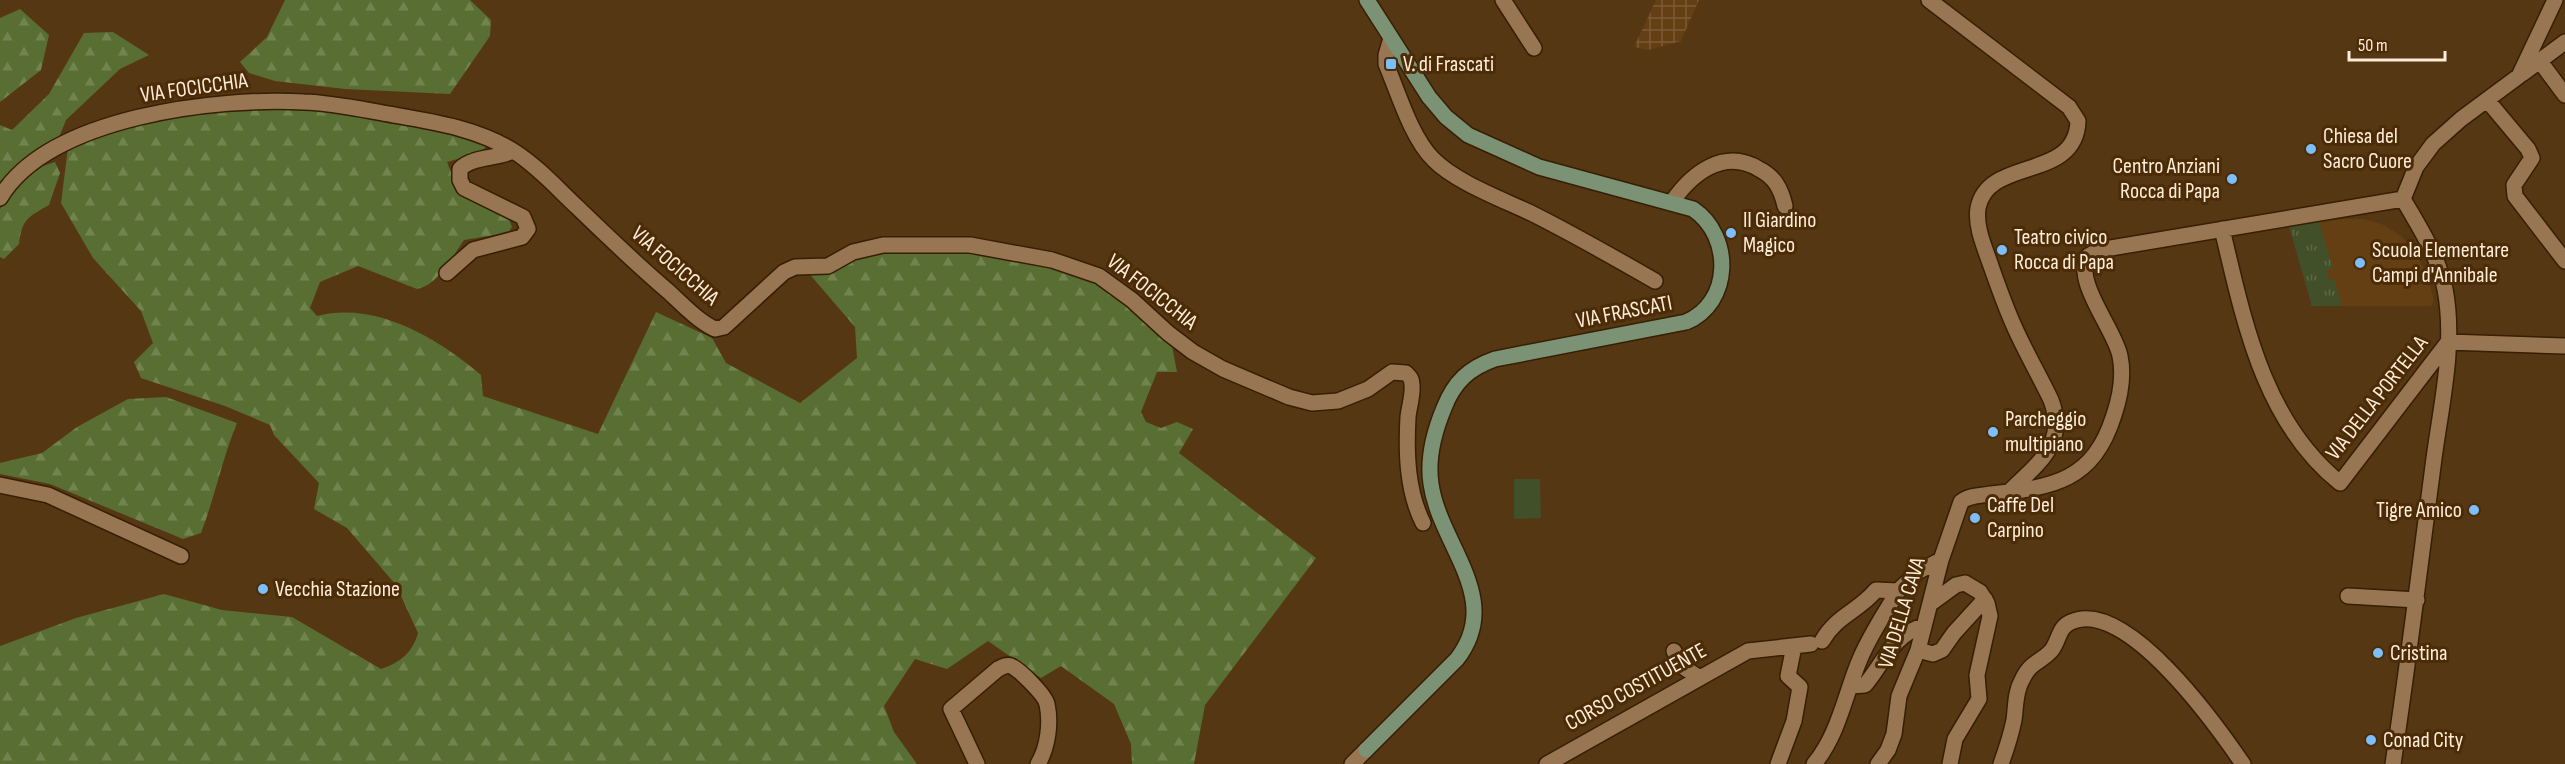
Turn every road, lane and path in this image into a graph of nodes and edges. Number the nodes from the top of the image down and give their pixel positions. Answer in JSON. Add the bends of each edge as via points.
{"nodes":[{"id":1,"x":1368,"y":0,"type":"edge"},
{"id":2,"x":1503,"y":0,"type":"edge"},
{"id":3,"x":1929,"y":0,"type":"edge"},
{"id":4,"x":2553,"y":2,"type":"edge"},
{"id":5,"x":1390,"y":38,"type":"junction"},
{"id":6,"x":2565,"y":42,"type":"edge"},
{"id":7,"x":1534,"y":48,"type":"dead end"},
{"id":8,"x":2539,"y":60,"type":"junction"},
{"id":9,"x":2519,"y":76,"type":"junction"},
{"id":10,"x":2565,"y":95,"type":"edge"},
{"id":11,"x":2487,"y":100,"type":"junction"},
{"id":12,"x":513,"y":151,"type":"junction"},
{"id":13,"x":0,"y":198,"type":"edge"},
{"id":14,"x":2403,"y":199,"type":"junction"},
{"id":15,"x":1672,"y":202,"type":"junction"},
{"id":16,"x":1785,"y":206,"type":"dead end"},
{"id":17,"x":2222,"y":229,"type":"junction"},
{"id":18,"x":2565,"y":261,"type":"edge"},
{"id":19,"x":447,"y":273,"type":"dead end"},
{"id":20,"x":1655,"y":280,"type":"dead end"},
{"id":21,"x":2448,"y":342,"type":"junction"},
{"id":22,"x":2565,"y":346,"type":"edge"},
{"id":23,"x":0,"y":485,"type":"edge"},
{"id":24,"x":2009,"y":492,"type":"junction"},
{"id":25,"x":1423,"y":523,"type":"dead end"},
{"id":26,"x":181,"y":556,"type":"dead end"},
{"id":27,"x":1941,"y":560,"type":"junction"},
{"id":28,"x":1898,"y":591,"type":"junction"},
{"id":29,"x":2348,"y":596,"type":"dead end"},
{"id":30,"x":1985,"y":599,"type":"junction"},
{"id":31,"x":2417,"y":600,"type":"junction"},
{"id":32,"x":1930,"y":604,"type":"junction"},
{"id":33,"x":1924,"y":626,"type":"junction"},
{"id":34,"x":1794,"y":646,"type":"junction"},
{"id":35,"x":1918,"y":650,"type":"junction"},
{"id":36,"x":1678,"y":659,"type":"dead end"},
{"id":37,"x":1700,"y":678,"type":"junction"},
{"id":38,"x":1850,"y":686,"type":"junction"},
{"id":39,"x":1364,"y":757,"type":"edge"},
{"id":40,"x":977,"y":764,"type":"edge"},
{"id":41,"x":1038,"y":764,"type":"edge"},
{"id":42,"x":1352,"y":764,"type":"edge"},
{"id":43,"x":1547,"y":764,"type":"edge"},
{"id":44,"x":1778,"y":764,"type":"edge"},
{"id":45,"x":1814,"y":764,"type":"edge"},
{"id":46,"x":1878,"y":764,"type":"edge"},
{"id":47,"x":1950,"y":764,"type":"edge"},
{"id":48,"x":2001,"y":764,"type":"edge"},
{"id":49,"x":2243,"y":764,"type":"edge"},
{"id":50,"x":2393,"y":764,"type":"edge"}],
"edges":[{"from":1,"to":5,"type":"main road","name":"VIA FRASCATI"},
{"from":2,"to":7,"type":"street"},
{"from":3,"to":24,"type":"street","via":[[2069,106],[2078,121],[2075,139],[2065,154],[2001,179],[1979,206],[1981,234],[2001,294],[2055,415],[2051,448]]},
{"from":4,"to":9,"type":"street"},
{"from":5,"to":15,"type":"main road","name":"VIA FRASCATI","via":[[1438,108],[1468,135],[1552,172]]},
{"from":5,"to":20,"type":"street","via":[[1386,64],[1417,134],[1434,160]]},
{"from":6,"to":8,"type":"street"},
{"from":8,"to":9,"type":"street"},
{"from":8,"to":10,"type":"street"},
{"from":9,"to":11,"type":"street"},
{"from":11,"to":14,"type":"street","via":[[2428,150]]},
{"from":11,"to":18,"type":"street","via":[[2532,158],[2514,185],[2515,196]]},
{"from":12,"to":13,"type":"street","name":"VIA FOCICCHIA","via":[[461,129],[336,105],[290,101],[232,103],[127,120],[86,133],[23,171]]},
{"from":12,"to":19,"type":"street","via":[[471,162],[460,169],[460,180],[464,188],[523,217],[528,229],[522,237],[473,250]]},
{"from":12,"to":25,"type":"street","name":"VIA FOCICCHIA","via":[[715,329],[724,327],[778,275],[795,267],[828,267],[853,252],[884,245],[964,244],[1045,259],[1093,273],[1112,284],[1193,352],[1288,397],[1312,402],[1338,401],[1364,391],[1392,372],[1406,373],[1412,387],[1408,423],[1410,478],[1414,503]]},
{"from":14,"to":17,"type":"street"},
{"from":14,"to":21,"type":"street","via":[[2440,272],[2446,296]]},
{"from":15,"to":16,"type":"street","via":[[1686,183],[1705,168],[1736,160],[1769,175],[1779,187]]},
{"from":15,"to":39,"type":"main road","name":"VIA FRASCATI","via":[[1703,216],[1719,246],[1720,285],[1704,312],[1672,326],[1495,359],[1469,371],[1453,390],[1435,433],[1429,473],[1444,529],[1473,592],[1474,624],[1457,659]]},
{"from":17,"to":21,"type":"street","name":"VIA DELLA PORTELLA","via":[[2249,340],[2268,390],[2308,452],[2340,483]]},
{"from":17,"to":24,"type":"street","via":[[2099,250],[2088,256],[2084,268],[2086,281],[2121,358],[2114,416],[2096,454],[2074,474],[2045,487]]},
{"from":21,"to":22,"type":"street"},
{"from":21,"to":31,"type":"street"},
{"from":23,"to":26,"type":"street","via":[[48,495]]},
{"from":24,"to":27,"type":"street","name":"VIA DELLA CAVA","via":[[1967,498],[1958,506]]},
{"from":27,"to":28,"type":"street","via":[[1919,571]]},
{"from":27,"to":32,"type":"street","name":"VIA DELLA CAVA"},
{"from":28,"to":34,"type":"street","via":[[1876,590],[1816,642]]},
{"from":28,"to":38,"type":"street","via":[[1863,652]]},
{"from":29,"to":31,"type":"street"},
{"from":30,"to":32,"type":"street","via":[[1973,586],[1960,583]]},
{"from":30,"to":35,"type":"street","via":[[1939,652]]},
{"from":30,"to":47,"type":"street","via":[[1990,616],[1977,675],[1979,699],[1955,739]]},
{"from":31,"to":50,"type":"street"},
{"from":32,"to":33,"type":"street","name":"VIA DELLA CAVA"},
{"from":33,"to":35,"type":"street","name":"VIA DELLA CAVA"},
{"from":33,"to":38,"type":"street","via":[[1905,635],[1865,685]]},
{"from":34,"to":37,"type":"street","name":"CORSO COSTITUENTE","via":[[1748,651]]},
{"from":34,"to":44,"type":"street","via":[[1788,676],[1800,687],[1794,721]]},
{"from":35,"to":46,"type":"street","name":"VIA DELLA CAVA","via":[[1901,692],[1894,734]]},
{"from":36,"to":37,"type":"street"},
{"from":37,"to":43,"type":"street","name":"CORSO COSTITUENTE"},
{"from":38,"to":45,"type":"street","via":[[1837,724]]},
{"from":39,"to":42,"type":"street"},
{"from":40,"to":41,"type":"street","via":[[951,709],[998,669],[1010,666],[1047,702],[1049,727]]},
{"from":48,"to":49,"type":"street","via":[[2023,677],[2035,661],[2049,652],[2064,627],[2072,621],[2087,619],[2108,624],[2150,652],[2204,708]]}]}
